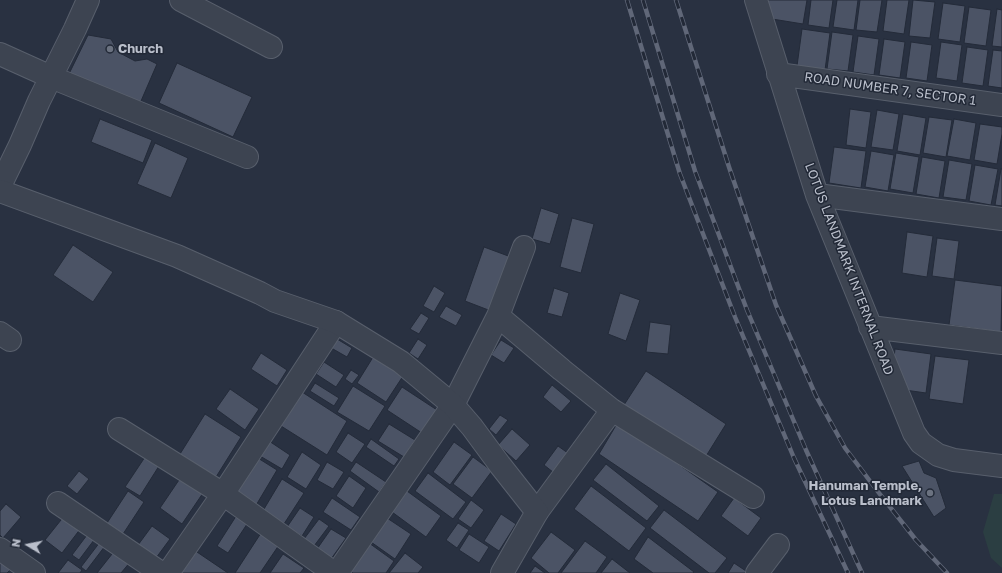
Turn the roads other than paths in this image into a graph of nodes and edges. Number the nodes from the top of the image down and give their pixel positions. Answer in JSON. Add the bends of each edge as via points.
{"nodes":[{"id":1,"x":88,"y":0,"type":"edge"},
{"id":2,"x":181,"y":0,"type":"edge"},
{"id":3,"x":756,"y":0,"type":"edge"},
{"id":4,"x":271,"y":47,"type":"dead end"},
{"id":5,"x":0,"y":54,"type":"edge"},
{"id":6,"x":778,"y":74,"type":"junction"},
{"id":7,"x":50,"y":77,"type":"junction"},
{"id":8,"x":1002,"y":105,"type":"edge"},
{"id":9,"x":247,"y":157,"type":"dead end"},
{"id":10,"x":0,"y":186,"type":"edge"},
{"id":11,"x":0,"y":191,"type":"edge"},
{"id":12,"x":817,"y":195,"type":"junction"},
{"id":13,"x":1002,"y":219,"type":"edge"},
{"id":14,"x":524,"y":247,"type":"dead end"},
{"id":15,"x":498,"y":316,"type":"junction"},
{"id":16,"x":336,"y":322,"type":"junction"},
{"id":17,"x":870,"y":327,"type":"junction"},
{"id":18,"x":1002,"y":342,"type":"edge"},
{"id":19,"x":453,"y":405,"type":"junction"},
{"id":20,"x":612,"y":410,"type":"junction"},
{"id":21,"x":119,"y":429,"type":"dead end"},
{"id":22,"x":1002,"y":466,"type":"edge"},
{"id":23,"x":223,"y":494,"type":"junction"},
{"id":24,"x":753,"y":497,"type":"dead end"},
{"id":25,"x":58,"y":503,"type":"dead end"},
{"id":26,"x":537,"y":512,"type":"junction"},
{"id":27,"x":778,"y":545,"type":"dead end"},
{"id":28,"x":0,"y":549,"type":"edge"},
{"id":29,"x":34,"y":573,"type":"edge"},
{"id":30,"x":161,"y":573,"type":"edge"},
{"id":31,"x":168,"y":573,"type":"edge"},
{"id":32,"x":335,"y":573,"type":"edge"},
{"id":33,"x":502,"y":573,"type":"edge"},
{"id":34,"x":757,"y":573,"type":"edge"}],
"edges":[{"from":1,"to":7,"type":"street"},
{"from":2,"to":4,"type":"street"},
{"from":3,"to":6,"type":"street","name":"LOTUS LANDMARK INTERNAL ROAD"},
{"from":5,"to":7,"type":"street"},
{"from":6,"to":8,"type":"street","name":"ROAD NUMBER 7, SECTOR 1"},
{"from":6,"to":12,"type":"street","name":"LOTUS LANDMARK INTERNAL ROAD"},
{"from":7,"to":9,"type":"street"},
{"from":7,"to":10,"type":"street"},
{"from":11,"to":16,"type":"street","via":[[177,256],[275,301]]},
{"from":12,"to":13,"type":"street"},
{"from":12,"to":17,"type":"street","name":"LOTUS LANDMARK INTERNAL ROAD"},
{"from":14,"to":15,"type":"street"},
{"from":15,"to":19,"type":"street"},
{"from":15,"to":20,"type":"street"},
{"from":16,"to":19,"type":"street","via":[[401,362]]},
{"from":16,"to":23,"type":"street"},
{"from":17,"to":18,"type":"street"},
{"from":17,"to":22,"type":"street","name":"LOTUS LANDMARK INTERNAL ROAD","via":[[920,443],[954,460]]},
{"from":19,"to":26,"type":"street"},
{"from":19,"to":32,"type":"street"},
{"from":20,"to":24,"type":"street"},
{"from":20,"to":26,"type":"street"},
{"from":21,"to":23,"type":"street"},
{"from":23,"to":31,"type":"street"},
{"from":23,"to":32,"type":"street"},
{"from":25,"to":30,"type":"street"},
{"from":26,"to":33,"type":"street"},
{"from":27,"to":34,"type":"street"},
{"from":28,"to":29,"type":"street"}]}
